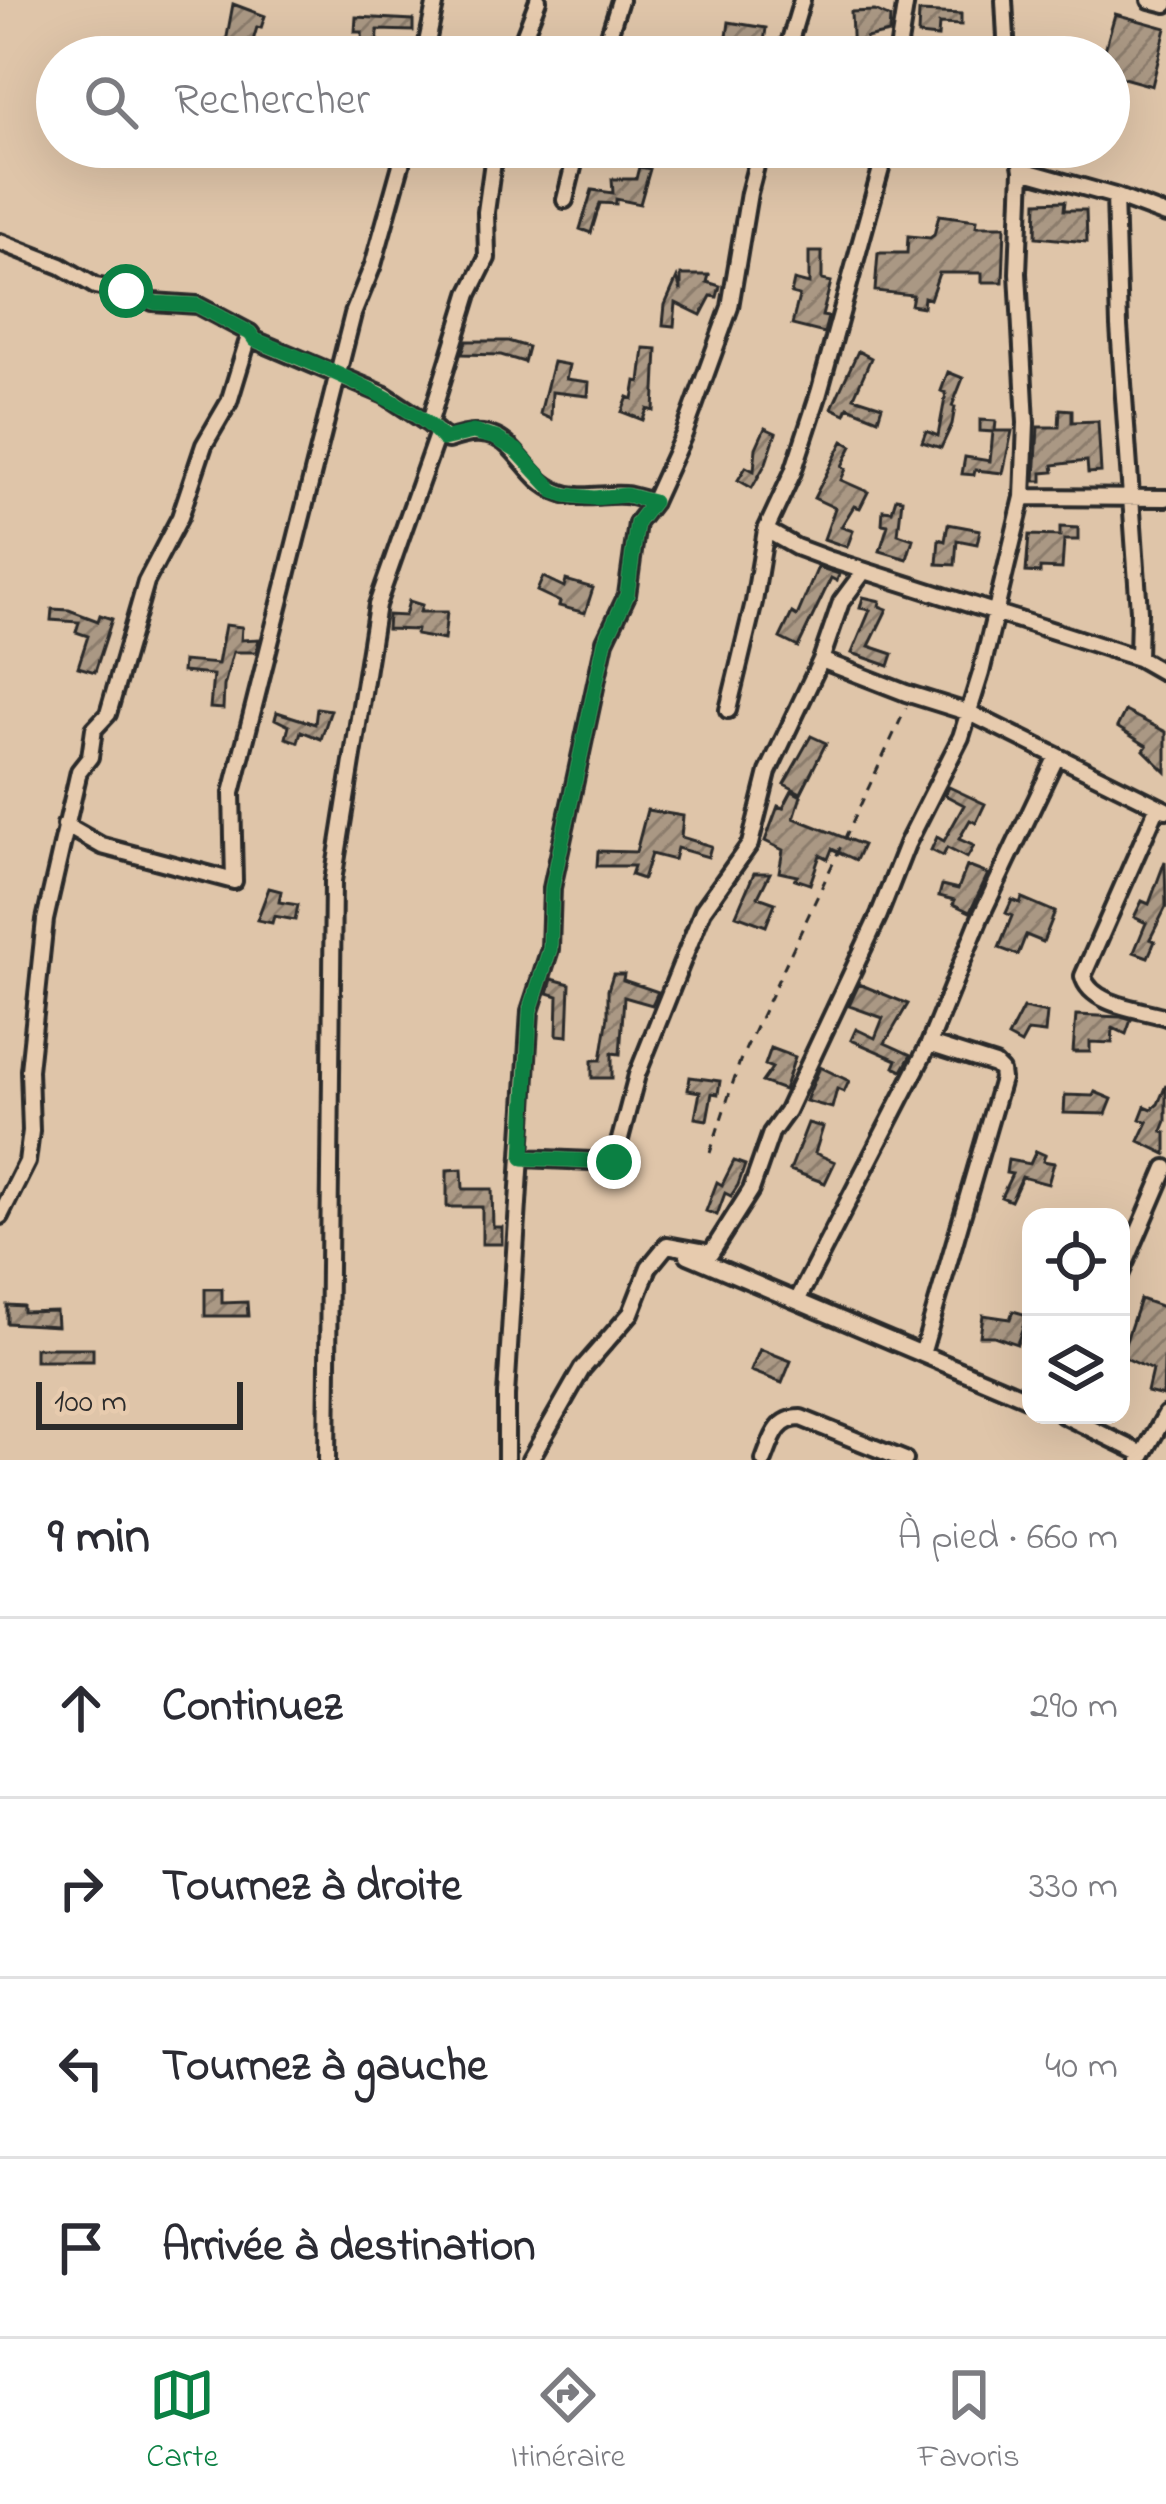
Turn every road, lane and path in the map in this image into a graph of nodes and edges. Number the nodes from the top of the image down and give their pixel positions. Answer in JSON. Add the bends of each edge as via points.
{"nodes":[{"id":1,"x":436,"y":0,"type":"edge"},
{"id":2,"x":538,"y":0,"type":"edge"},
{"id":3,"x":620,"y":0,"type":"edge"},
{"id":4,"x":802,"y":0,"type":"edge"},
{"id":5,"x":906,"y":0,"type":"edge"},
{"id":6,"x":1004,"y":0,"type":"edge"},
{"id":7,"x":1150,"y":0,"type":"edge"},
{"id":8,"x":1166,"y":4,"type":"edge"},
{"id":9,"x":428,"y":36,"type":"edge"},
{"id":10,"x":524,"y":36,"type":"edge"},
{"id":11,"x":609,"y":36,"type":"edge"},
{"id":12,"x":791,"y":36,"type":"edge"},
{"id":13,"x":900,"y":36,"type":"edge"},
{"id":14,"x":1005,"y":36,"type":"edge"},
{"id":15,"x":400,"y":168,"type":"edge"},
{"id":16,"x":492,"y":168,"type":"edge"},
{"id":17,"x":573,"y":168,"type":"edge"},
{"id":18,"x":755,"y":168,"type":"edge"},
{"id":19,"x":881,"y":168,"type":"edge"},
{"id":20,"x":1022,"y":170,"type":"joint"},
{"id":21,"x":1115,"y":196,"type":"junction"},
{"id":22,"x":565,"y":200,"type":"dead end"},
{"id":23,"x":1166,"y":215,"type":"edge"},
{"id":24,"x":0,"y":242,"type":"edge"},
{"id":25,"x":250,"y":333,"type":"junction"},
{"id":26,"x":337,"y":377,"type":"junction"},
{"id":27,"x":434,"y":428,"type":"junction"},
{"id":28,"x":1023,"y":497,"type":"junction"},
{"id":29,"x":1166,"y":498,"type":"edge"},
{"id":30,"x":1131,"y":499,"type":"junction"},
{"id":31,"x":653,"y":502,"type":"junction"},
{"id":32,"x":766,"y":530,"type":"junction"},
{"id":33,"x":864,"y":571,"type":"junction"},
{"id":34,"x":994,"y":610,"type":"junction"},
{"id":35,"x":1138,"y":658,"type":"junction"},
{"id":36,"x":821,"y":660,"type":"junction"},
{"id":37,"x":1166,"y":674,"type":"edge"},
{"id":38,"x":912,"y":695,"type":"junction"},
{"id":39,"x":728,"y":710,"type":"dead end"},
{"id":40,"x":970,"y":713,"type":"junction"},
{"id":41,"x":1057,"y":757,"type":"junction"},
{"id":42,"x":1162,"y":808,"type":"edge"},
{"id":43,"x":64,"y":825,"type":"junction"},
{"id":44,"x":1166,"y":1017,"type":"edge"},
{"id":45,"x":929,"y":1044,"type":"junction"},
{"id":46,"x":710,"y":1153,"type":"dead end"},
{"id":47,"x":523,"y":1158,"type":"junction"},
{"id":48,"x":1166,"y":1168,"type":"edge"},
{"id":49,"x":0,"y":1216,"type":"edge"},
{"id":50,"x":667,"y":1246,"type":"junction"},
{"id":51,"x":1130,"y":1252,"type":"edge"},
{"id":52,"x":796,"y":1301,"type":"junction"},
{"id":53,"x":923,"y":1352,"type":"junction"},
{"id":54,"x":1022,"y":1396,"type":"edge"},
{"id":55,"x":1166,"y":1414,"type":"edge"},
{"id":56,"x":1080,"y":1424,"type":"edge"},
{"id":57,"x":1141,"y":1457,"type":"edge"},
{"id":58,"x":327,"y":1460,"type":"edge"},
{"id":59,"x":506,"y":1460,"type":"edge"},
{"id":60,"x":530,"y":1460,"type":"edge"},
{"id":61,"x":764,"y":1460,"type":"edge"},
{"id":62,"x":905,"y":1460,"type":"edge"}],
"edges":[{"from":1,"to":9,"type":"street"},
{"from":2,"to":10,"type":"street"},
{"from":3,"to":11,"type":"street"},
{"from":4,"to":12,"type":"street"},
{"from":5,"to":13,"type":"street"},
{"from":6,"to":14,"type":"street"},
{"from":7,"to":8,"type":"street"},
{"from":15,"to":26,"type":"street"},
{"from":16,"to":27,"type":"street","via":[[490,248],[469,294]]},
{"from":17,"to":22,"type":"street"},
{"from":18,"to":31,"type":"street","via":[[730,307]]},
{"from":19,"to":32,"type":"street","via":[[819,393]]},
{"from":20,"to":21,"type":"street"},
{"from":20,"to":28,"type":"street"},
{"from":21,"to":23,"type":"street"},
{"from":21,"to":30,"type":"street"},
{"from":24,"to":25,"type":"street","via":[[88,284],[197,305]]},
{"from":25,"to":26,"type":"street"},
{"from":25,"to":43,"type":"street","via":[[229,402],[146,582],[109,715],[92,734]]},
{"from":26,"to":27,"type":"street","via":[[385,395]]},
{"from":26,"to":43,"type":"street","via":[[232,793],[234,881],[102,846]]},
{"from":27,"to":31,"type":"street","via":[[448,440],[473,432],[496,438],[565,495]]},
{"from":27,"to":58,"type":"street","via":[[377,605],[333,880]]},
{"from":28,"to":30,"type":"street"},
{"from":28,"to":34,"type":"street"},
{"from":29,"to":30,"type":"street"},
{"from":30,"to":35,"type":"street"},
{"from":31,"to":47,"type":"street","via":[[637,523],[627,595],[605,641],[552,888],[550,949],[530,1011]]},
{"from":32,"to":33,"type":"street"},
{"from":32,"to":39,"type":"street"},
{"from":33,"to":34,"type":"street"},
{"from":33,"to":36,"type":"street","via":[[841,602]]},
{"from":34,"to":35,"type":"street"},
{"from":34,"to":40,"type":"street"},
{"from":35,"to":37,"type":"street"},
{"from":36,"to":38,"type":"street"},
{"from":36,"to":47,"type":"street","via":[[768,772],[750,844],[703,910],[637,1075],[614,1162]]},
{"from":38,"to":40,"type":"street"},
{"from":38,"to":46,"type":"path","via":[[740,1061]]},
{"from":40,"to":41,"type":"street"},
{"from":40,"to":50,"type":"street","via":[[751,1190],[711,1253]]},
{"from":41,"to":42,"type":"street"},
{"from":41,"to":45,"type":"street"},
{"from":42,"to":44,"type":"street","via":[[1083,976],[1093,994]]},
{"from":43,"to":49,"type":"street","via":[[33,1017],[27,1162]]},
{"from":45,"to":52,"type":"street"},
{"from":45,"to":53,"type":"street","via":[[994,1066],[1002,1079]]},
{"from":47,"to":59,"type":"street"},
{"from":48,"to":51,"type":"street"},
{"from":50,"to":52,"type":"street"},
{"from":50,"to":60,"type":"street","via":[[632,1313],[582,1369]]},
{"from":52,"to":53,"type":"street"},
{"from":53,"to":54,"type":"street"},
{"from":55,"to":57,"type":"street"},
{"from":56,"to":57,"type":"street"},
{"from":61,"to":62,"type":"street","via":[[775,1430],[791,1418]]}]}
